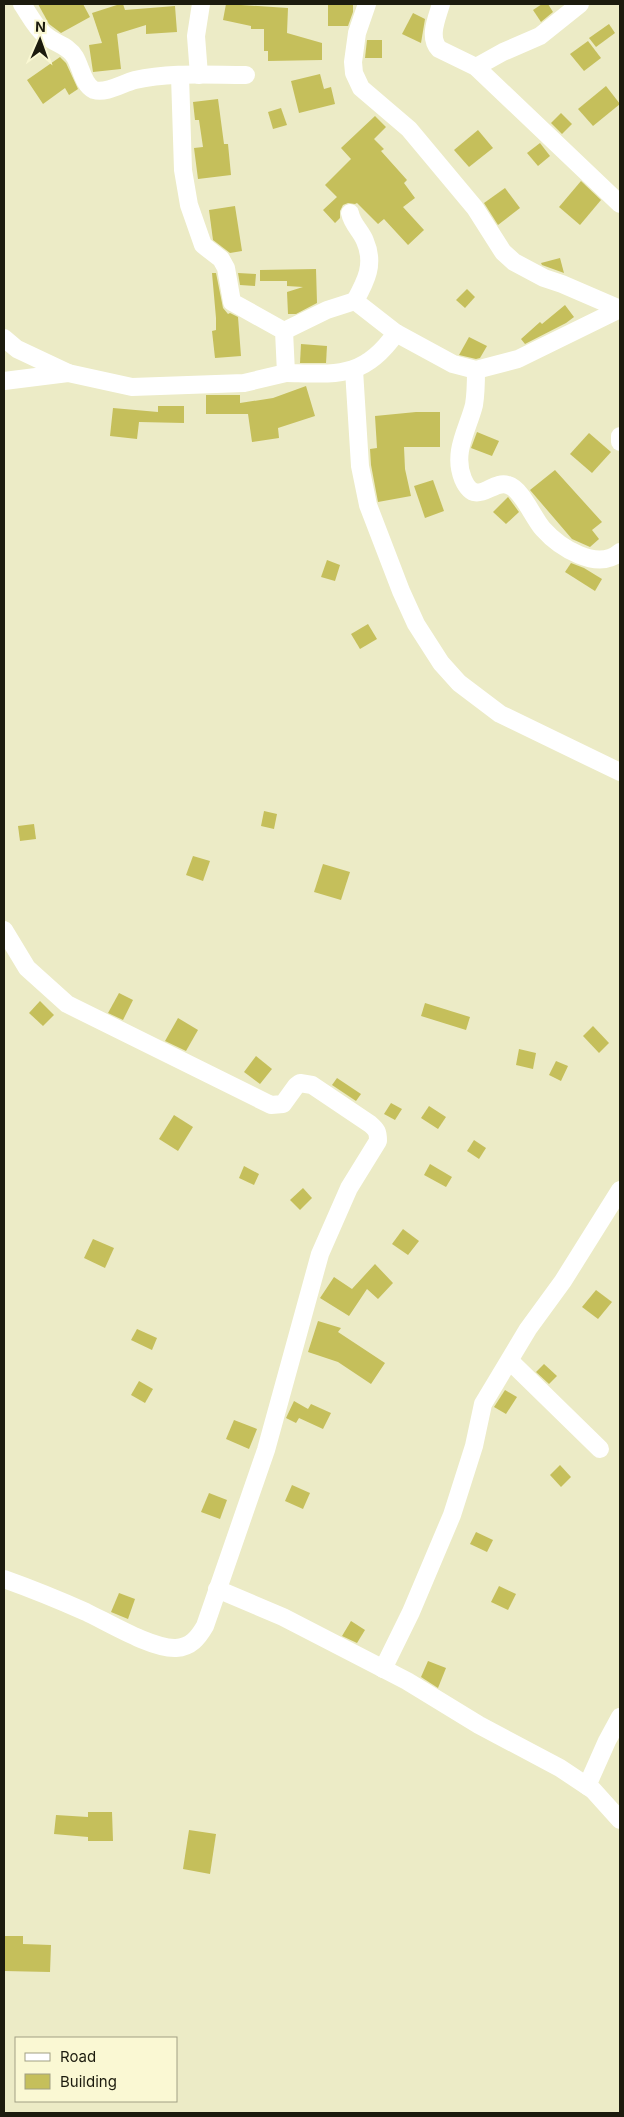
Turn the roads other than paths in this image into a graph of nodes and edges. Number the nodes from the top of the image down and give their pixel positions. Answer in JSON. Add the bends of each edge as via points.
{"nodes":[{"id":1,"x":22,"y":4,"type":"edge"},
{"id":2,"x":201,"y":4,"type":"edge"},
{"id":3,"x":367,"y":4,"type":"edge"},
{"id":4,"x":441,"y":4,"type":"edge"},
{"id":5,"x":580,"y":4,"type":"edge"},
{"id":6,"x":476,"y":67,"type":"junction"},
{"id":7,"x":199,"y":75,"type":"junction"},
{"id":8,"x":246,"y":75,"type":"dead end"},
{"id":9,"x":180,"y":76,"type":"junction"},
{"id":10,"x":620,"y":204,"type":"edge"},
{"id":11,"x":350,"y":213,"type":"dead end"},
{"id":12,"x":355,"y":302,"type":"junction"},
{"id":13,"x":620,"y":309,"type":"edge"},
{"id":14,"x":284,"y":331,"type":"junction"},
{"id":15,"x":396,"y":333,"type":"junction"},
{"id":16,"x":4,"y":338,"type":"edge"},
{"id":17,"x":354,"y":370,"type":"junction"},
{"id":18,"x":476,"y":370,"type":"junction"},
{"id":19,"x":68,"y":373,"type":"junction"},
{"id":20,"x":286,"y":374,"type":"junction"},
{"id":21,"x":4,"y":381,"type":"edge"},
{"id":22,"x":620,"y":436,"type":"edge"},
{"id":23,"x":620,"y":442,"type":"edge"},
{"id":24,"x":620,"y":552,"type":"edge"},
{"id":25,"x":620,"y":772,"type":"edge"},
{"id":26,"x":4,"y":930,"type":"edge"},
{"id":27,"x":620,"y":1190,"type":"edge"},
{"id":28,"x":510,"y":1361,"type":"junction"},
{"id":29,"x":600,"y":1449,"type":"dead end"},
{"id":30,"x":4,"y":1579,"type":"edge"},
{"id":31,"x":217,"y":1589,"type":"junction"},
{"id":32,"x":383,"y":1670,"type":"junction"},
{"id":33,"x":620,"y":1717,"type":"edge"},
{"id":34,"x":587,"y":1786,"type":"junction"},
{"id":35,"x":620,"y":1820,"type":"edge"}],
"edges":[{"from":1,"to":9,"type":"street","via":[[45,35],[68,48],[75,56],[91,89],[105,90],[135,80]]},
{"from":2,"to":7,"type":"street","via":[[196,36]]},
{"from":3,"to":13,"type":"street","via":[[357,32],[353,62],[354,74],[361,88],[409,129],[475,208],[503,252],[514,262]]},
{"from":4,"to":6,"type":"street","via":[[433,35],[435,45]]},
{"from":5,"to":6,"type":"street","via":[[540,36]]},
{"from":6,"to":10,"type":"street"},
{"from":7,"to":8,"type":"street"},
{"from":7,"to":9,"type":"street"},
{"from":9,"to":14,"type":"street","via":[[184,170],[189,205],[203,245],[221,259],[226,268],[232,302]]},
{"from":11,"to":12,"type":"street","via":[[366,242],[371,265]]},
{"from":12,"to":14,"type":"street","via":[[327,310]]},
{"from":12,"to":15,"type":"street"},
{"from":13,"to":18,"type":"street","via":[[518,359]]},
{"from":14,"to":20,"type":"street"},
{"from":15,"to":17,"type":"street","via":[[384,351]]},
{"from":15,"to":18,"type":"street","via":[[453,364]]},
{"from":16,"to":19,"type":"street","via":[[17,349]]},
{"from":17,"to":20,"type":"street","via":[[331,374]]},
{"from":17,"to":25,"type":"street","via":[[360,466],[368,505],[404,599],[441,664],[459,683],[500,714]]},
{"from":18,"to":24,"type":"street","via":[[473,406],[460,446],[463,479],[469,487],[483,493],[500,484],[508,485],[516,490],[543,529],[574,552],[598,559]]},
{"from":19,"to":20,"type":"street","via":[[132,387],[244,384]]},
{"from":19,"to":21,"type":"street"},
{"from":22,"to":23,"type":"street"},
{"from":26,"to":31,"type":"street","via":[[27,968],[67,1004],[271,1105],[284,1104],[300,1083],[312,1085],[370,1124],[378,1134],[378,1141],[349,1188],[320,1254],[266,1450]]},
{"from":27,"to":28,"type":"street"},
{"from":28,"to":29,"type":"street"},
{"from":28,"to":32,"type":"street","via":[[483,1404],[474,1446],[452,1515]]},
{"from":30,"to":31,"type":"street","via":[[169,1648],[187,1646],[199,1636]]},
{"from":31,"to":32,"type":"street","via":[[283,1617]]},
{"from":32,"to":34,"type":"street"},
{"from":33,"to":34,"type":"street"},
{"from":34,"to":35,"type":"street"}]}
